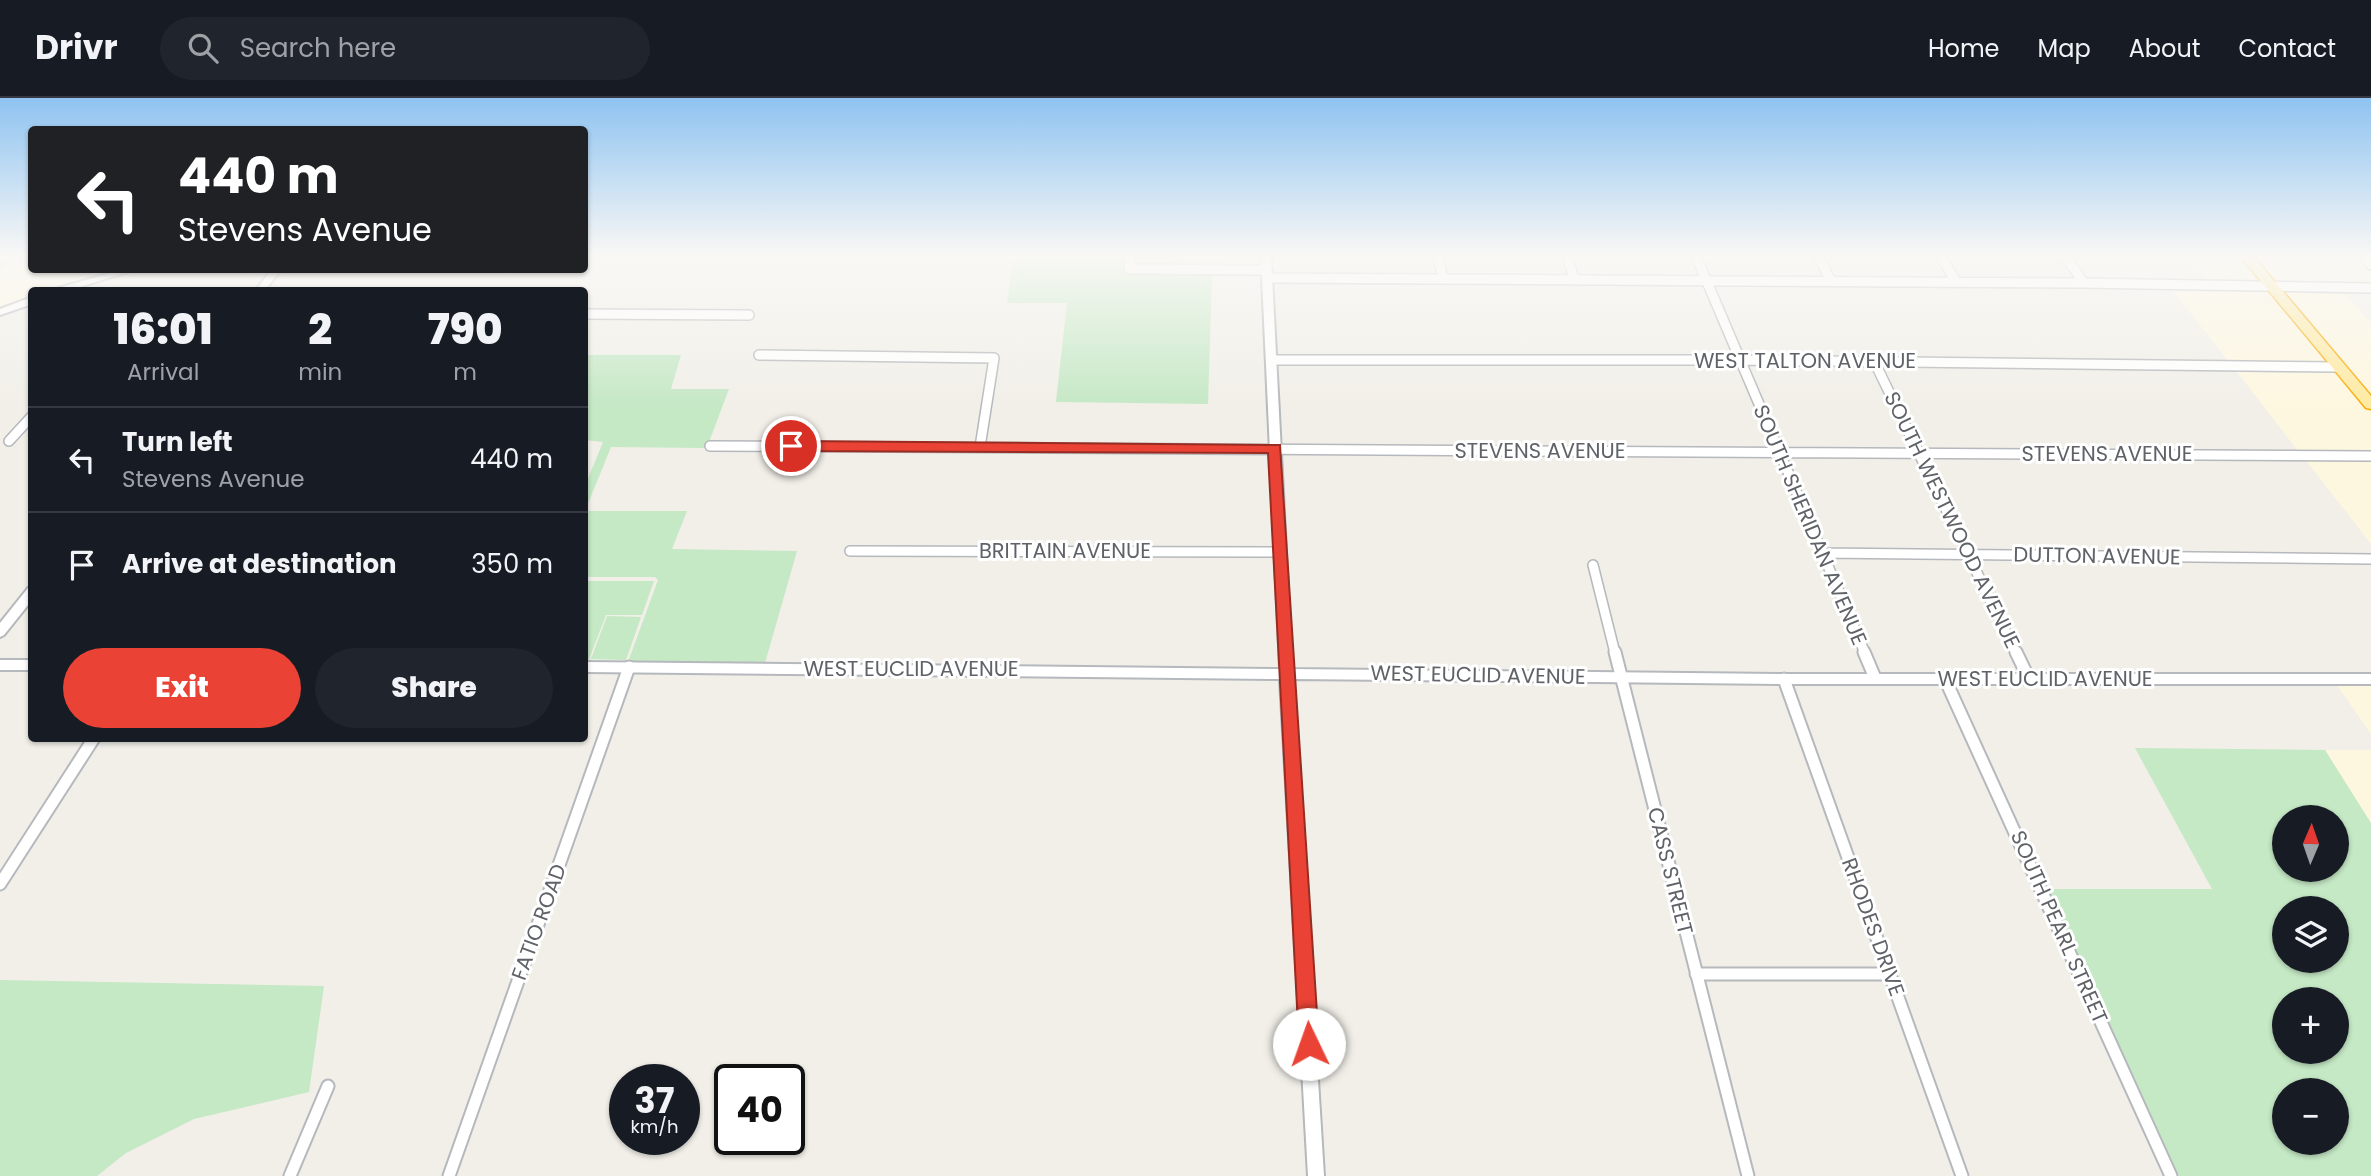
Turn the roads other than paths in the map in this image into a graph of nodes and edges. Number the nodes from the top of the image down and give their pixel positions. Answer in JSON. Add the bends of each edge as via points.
{"nodes":[{"id":1,"x":1268,"y":306,"type":"edge"},
{"id":2,"x":1717,"y":306,"type":"edge"},
{"id":3,"x":2288,"y":306,"type":"edge"},
{"id":4,"x":588,"y":314,"type":"edge"},
{"id":5,"x":749,"y":315,"type":"dead end"},
{"id":6,"x":759,"y":355,"type":"dead end"},
{"id":7,"x":1270,"y":359,"type":"junction"},
{"id":8,"x":1740,"y":360,"type":"junction"},
{"id":9,"x":1874,"y":361,"type":"junction"},
{"id":10,"x":2339,"y":367,"type":"junction"},
{"id":11,"x":2371,"y":405,"type":"edge"},
{"id":12,"x":28,"y":420,"type":"edge"},
{"id":13,"x":9,"y":441,"type":"dead end"},
{"id":14,"x":710,"y":446,"type":"dead end"},
{"id":15,"x":980,"y":447,"type":"junction"},
{"id":16,"x":1275,"y":449,"type":"junction"},
{"id":17,"x":1780,"y":452,"type":"junction"},
{"id":18,"x":1921,"y":453,"type":"junction"},
{"id":19,"x":2371,"y":456,"type":"edge"},
{"id":20,"x":850,"y":551,"type":"dead end"},
{"id":21,"x":1281,"y":552,"type":"junction"},
{"id":22,"x":1823,"y":553,"type":"junction"},
{"id":23,"x":1969,"y":555,"type":"junction"},
{"id":24,"x":2371,"y":559,"type":"edge"},
{"id":25,"x":1593,"y":565,"type":"dead end"},
{"id":26,"x":28,"y":597,"type":"edge"},
{"id":27,"x":0,"y":632,"type":"edge"},
{"id":28,"x":0,"y":665,"type":"edge"},
{"id":29,"x":28,"y":665,"type":"edge"},
{"id":30,"x":588,"y":667,"type":"edge"},
{"id":31,"x":629,"y":667,"type":"junction"},
{"id":32,"x":1286,"y":673,"type":"junction"},
{"id":33,"x":1620,"y":677,"type":"junction"},
{"id":34,"x":1875,"y":678,"type":"junction"},
{"id":35,"x":1784,"y":679,"type":"junction"},
{"id":36,"x":1945,"y":679,"type":"junction"},
{"id":37,"x":2029,"y":679,"type":"junction"},
{"id":38,"x":2371,"y":679,"type":"edge"},
{"id":39,"x":91,"y":742,"type":"edge"},
{"id":40,"x":0,"y":884,"type":"edge"},
{"id":41,"x":1696,"y":974,"type":"junction"},
{"id":42,"x":1890,"y":974,"type":"junction"},
{"id":43,"x":328,"y":1086,"type":"dead end"},
{"id":44,"x":290,"y":1176,"type":"edge"},
{"id":45,"x":449,"y":1176,"type":"edge"},
{"id":46,"x":1316,"y":1176,"type":"edge"},
{"id":47,"x":1748,"y":1176,"type":"edge"},
{"id":48,"x":1962,"y":1176,"type":"edge"},
{"id":49,"x":2171,"y":1176,"type":"edge"}],
"edges":[{"from":1,"to":7,"type":"street"},
{"from":2,"to":8,"type":"street","name":"SOUTH SHERIDAN AVENUE"},
{"from":3,"to":10,"type":"highway"},
{"from":4,"to":5,"type":"street"},
{"from":6,"to":15,"type":"street","via":[[994,358]]},
{"from":7,"to":8,"type":"street","name":"WEST TALTON AVENUE"},
{"from":7,"to":16,"type":"street"},
{"from":8,"to":9,"type":"street","name":"WEST TALTON AVENUE"},
{"from":8,"to":17,"type":"street","name":"SOUTH SHERIDAN AVENUE"},
{"from":9,"to":10,"type":"street","name":"WEST TALTON AVENUE"},
{"from":9,"to":18,"type":"street","name":"SOUTH WESTWOOD AVENUE"},
{"from":10,"to":11,"type":"highway"},
{"from":12,"to":13,"type":"street"},
{"from":14,"to":15,"type":"street","name":"STEVENS AVENUE"},
{"from":15,"to":16,"type":"street","name":"STEVENS AVENUE"},
{"from":16,"to":17,"type":"street","name":"STEVENS AVENUE"},
{"from":16,"to":21,"type":"street"},
{"from":17,"to":18,"type":"street","name":"STEVENS AVENUE"},
{"from":17,"to":22,"type":"street","name":"SOUTH SHERIDAN AVENUE"},
{"from":18,"to":19,"type":"street","name":"STEVENS AVENUE"},
{"from":18,"to":23,"type":"street","name":"SOUTH WESTWOOD AVENUE"},
{"from":20,"to":21,"type":"street","name":"BRITTAIN AVENUE"},
{"from":21,"to":32,"type":"street"},
{"from":22,"to":23,"type":"street","name":"DUTTON AVENUE"},
{"from":22,"to":34,"type":"street","name":"SOUTH SHERIDAN AVENUE"},
{"from":23,"to":24,"type":"street","name":"DUTTON AVENUE"},
{"from":23,"to":37,"type":"street","name":"SOUTH WESTWOOD AVENUE"},
{"from":25,"to":33,"type":"street","name":"CASS STREET"},
{"from":26,"to":27,"type":"street"},
{"from":28,"to":29,"type":"street"},
{"from":30,"to":31,"type":"street","name":"WEST EUCLID AVENUE"},
{"from":31,"to":32,"type":"street","name":"WEST EUCLID AVENUE"},
{"from":31,"to":45,"type":"street","name":"FATIO ROAD"},
{"from":32,"to":33,"type":"street","name":"WEST EUCLID AVENUE"},
{"from":32,"to":46,"type":"street"},
{"from":33,"to":35,"type":"street","name":"WEST EUCLID AVENUE"},
{"from":33,"to":41,"type":"street","name":"CASS STREET"},
{"from":34,"to":35,"type":"street","name":"WEST EUCLID AVENUE"},
{"from":34,"to":36,"type":"street","name":"WEST EUCLID AVENUE"},
{"from":35,"to":42,"type":"street","name":"RHODES DRIVE"},
{"from":36,"to":37,"type":"street","name":"WEST EUCLID AVENUE"},
{"from":36,"to":49,"type":"street","name":"SOUTH PEARL STREET"},
{"from":37,"to":38,"type":"street","name":"WEST EUCLID AVENUE"},
{"from":39,"to":40,"type":"street"},
{"from":41,"to":42,"type":"street"},
{"from":41,"to":47,"type":"street","name":"CASS STREET"},
{"from":42,"to":48,"type":"street","name":"RHODES DRIVE"},
{"from":43,"to":44,"type":"street"}]}
